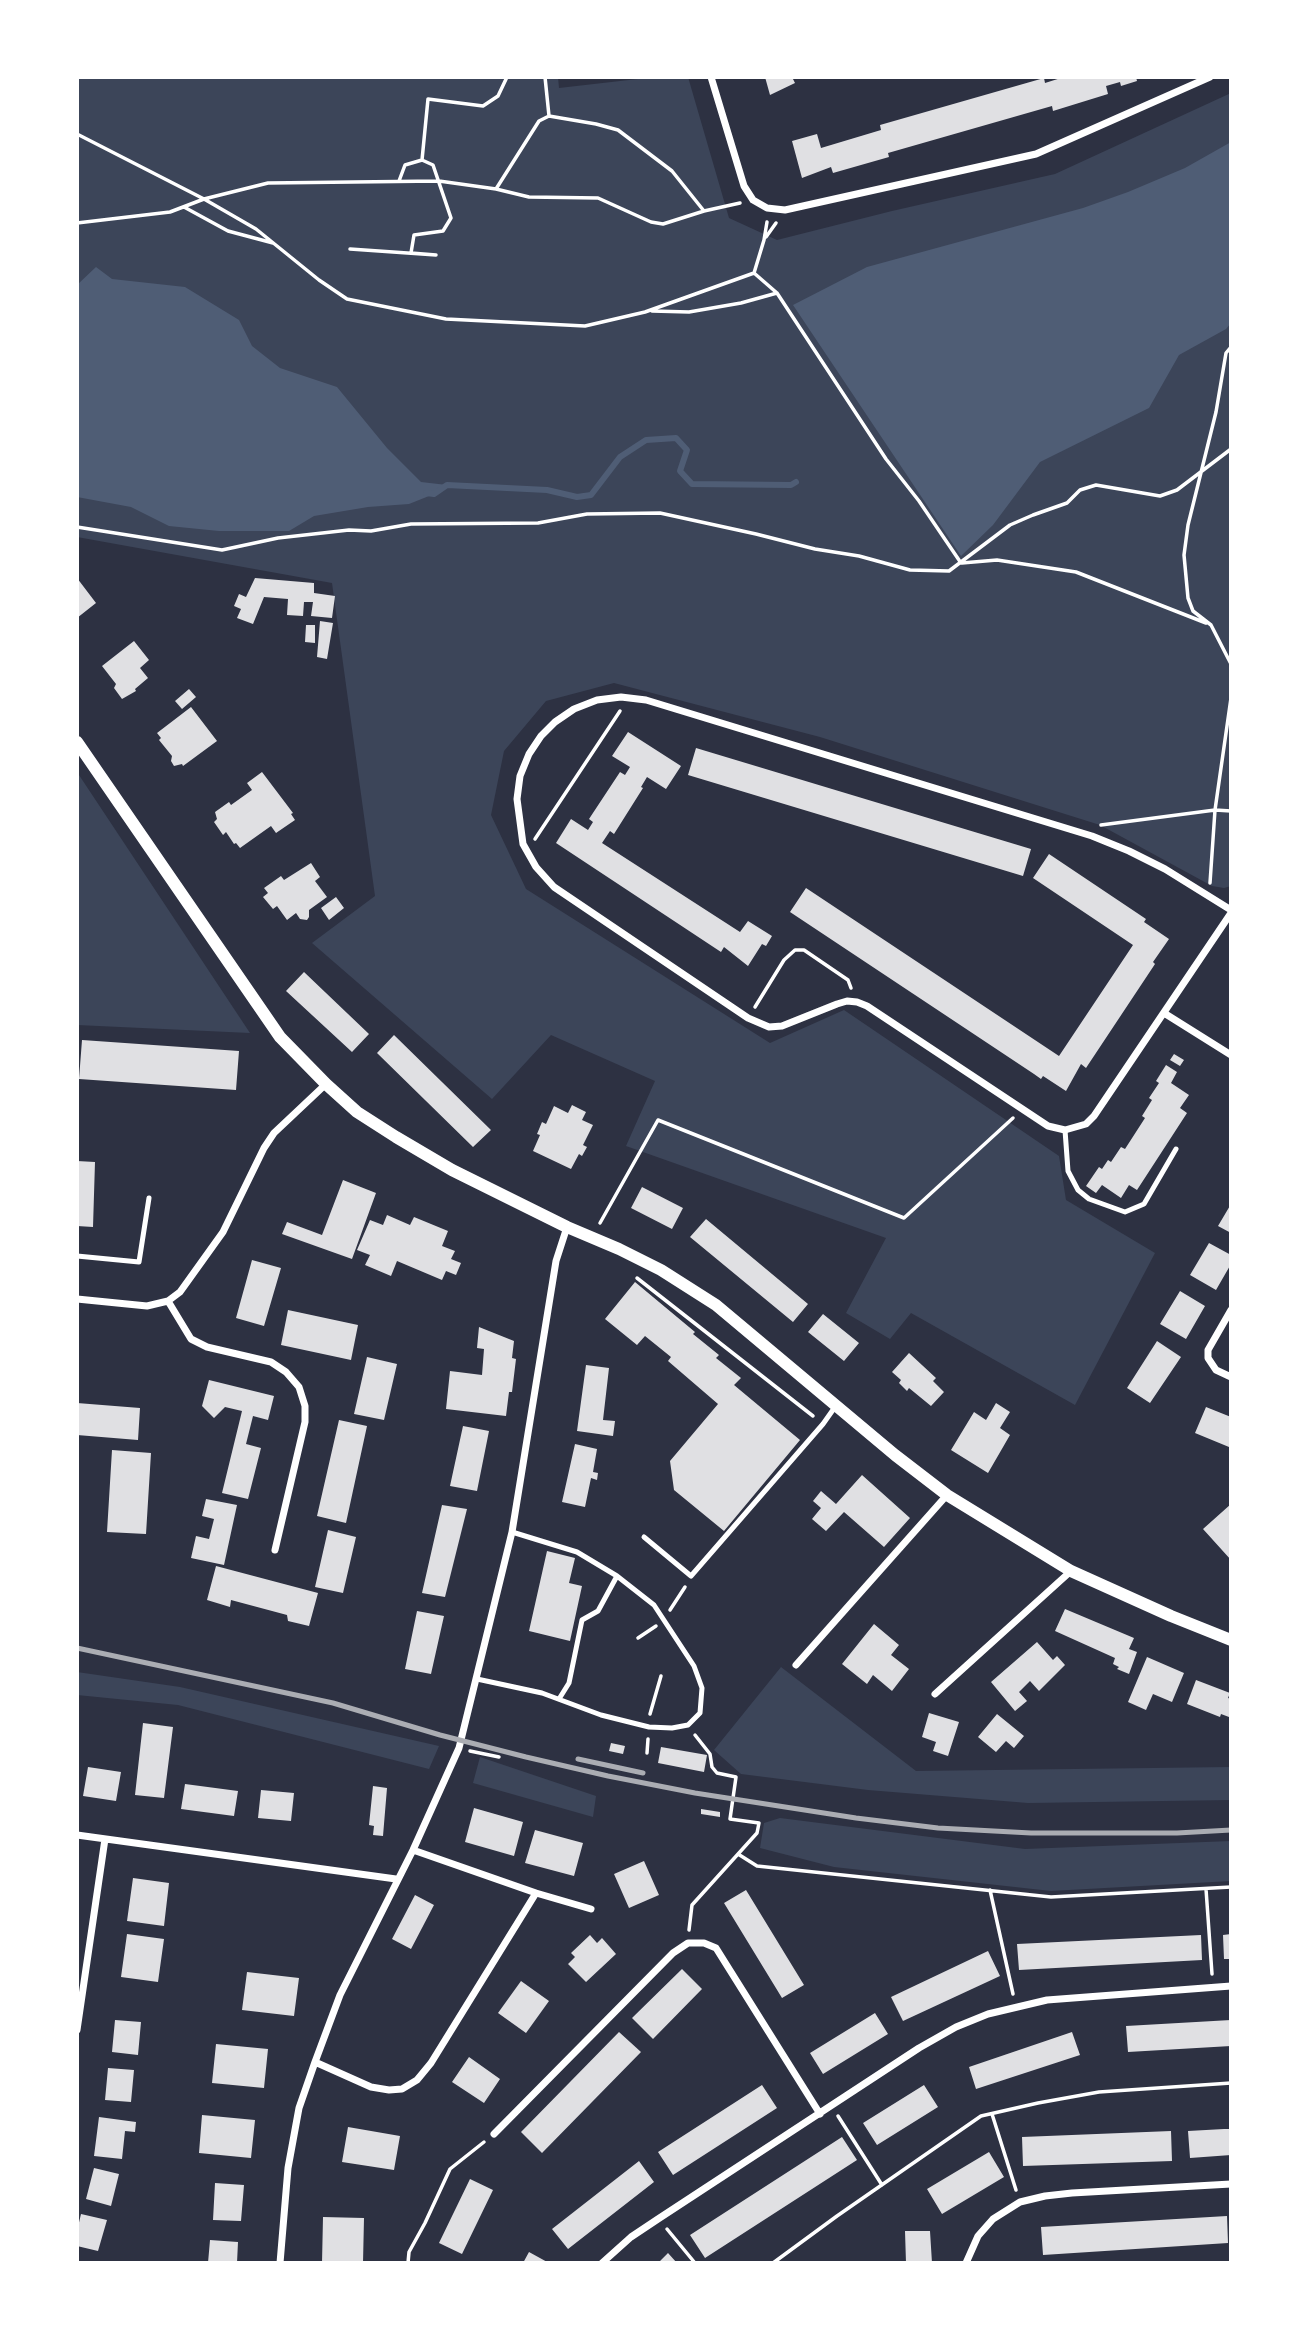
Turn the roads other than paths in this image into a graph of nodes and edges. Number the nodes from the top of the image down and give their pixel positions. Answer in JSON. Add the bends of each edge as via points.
{"nodes":[{"id":1,"x":711,"y":77,"type":"edge"},
{"id":2,"x":1210,"y":77,"type":"edge"},
{"id":3,"x":77,"y":742,"type":"edge"},
{"id":4,"x":1231,"y":911,"type":"edge"},
{"id":5,"x":1164,"y":1013,"type":"junction"},
{"id":6,"x":1231,"y":1055,"type":"edge"},
{"id":7,"x":326,"y":1084,"type":"junction"},
{"id":8,"x":1065,"y":1130,"type":"junction"},
{"id":9,"x":1176,"y":1149,"type":"dead end"},
{"id":10,"x":149,"y":1198,"type":"dead end"},
{"id":11,"x":567,"y":1227,"type":"junction"},
{"id":12,"x":77,"y":1256,"type":"edge"},
{"id":13,"x":77,"y":1299,"type":"edge"},
{"id":14,"x":168,"y":1301,"type":"junction"},
{"id":15,"x":1231,"y":1310,"type":"edge"},
{"id":16,"x":1231,"y":1377,"type":"edge"},
{"id":17,"x":837,"y":1404,"type":"junction"},
{"id":18,"x":947,"y":1494,"type":"junction"},
{"id":19,"x":512,"y":1532,"type":"junction"},
{"id":20,"x":644,"y":1537,"type":"dead end"},
{"id":21,"x":275,"y":1550,"type":"dead end"},
{"id":22,"x":1071,"y":1571,"type":"junction"},
{"id":23,"x":617,"y":1576,"type":"junction"},
{"id":24,"x":1231,"y":1640,"type":"edge"},
{"id":25,"x":796,"y":1665,"type":"dead end"},
{"id":26,"x":477,"y":1679,"type":"junction"},
{"id":27,"x":935,"y":1694,"type":"dead end"},
{"id":28,"x":559,"y":1699,"type":"junction"},
{"id":29,"x":77,"y":1835,"type":"edge"},
{"id":30,"x":105,"y":1839,"type":"junction"},
{"id":31,"x":413,"y":1850,"type":"junction"},
{"id":32,"x":396,"y":1879,"type":"junction"},
{"id":33,"x":536,"y":1893,"type":"junction"},
{"id":34,"x":591,"y":1909,"type":"dead end"},
{"id":35,"x":1231,"y":1986,"type":"edge"},
{"id":36,"x":77,"y":2030,"type":"edge"},
{"id":37,"x":314,"y":2062,"type":"junction"},
{"id":38,"x":820,"y":2113,"type":"junction"},
{"id":39,"x":494,"y":2134,"type":"road end"},
{"id":40,"x":1231,"y":2184,"type":"edge"},
{"id":41,"x":280,"y":2263,"type":"edge"},
{"id":42,"x":602,"y":2263,"type":"edge"},
{"id":43,"x":966,"y":2263,"type":"edge"}],
"edges":[{"from":1,"to":2,"type":"street","via":[[744,186],[753,200],[785,210],[1036,154]]},
{"from":3,"to":7,"type":"street","via":[[280,1037]]},
{"from":4,"to":5,"type":"street"},
{"from":4,"to":8,"type":"street","via":[[1165,869],[1092,836],[646,700],[597,700],[573,709],[541,736],[520,776],[518,820],[527,852],[554,887],[748,1018],[769,1027],[782,1026],[853,1001],[1048,1126]]},
{"from":5,"to":6,"type":"street"},
{"from":5,"to":8,"type":"street","via":[[1094,1116],[1086,1124]]},
{"from":7,"to":11,"type":"street","via":[[396,1138]]},
{"from":7,"to":14,"type":"street","via":[[274,1133],[223,1232],[198,1270]]},
{"from":8,"to":9,"type":"lane","via":[[1068,1171],[1077,1190],[1125,1212],[1144,1204]]},
{"from":10,"to":12,"type":"lane","via":[[139,1262]]},
{"from":11,"to":17,"type":"street","via":[[661,1270],[716,1305]]},
{"from":11,"to":19,"type":"street","via":[[556,1261]]},
{"from":13,"to":14,"type":"street","via":[[147,1306]]},
{"from":14,"to":21,"type":"street","via":[[191,1339],[271,1362],[299,1387],[305,1422]]},
{"from":15,"to":16,"type":"street","via":[[1208,1350],[1216,1370]]},
{"from":17,"to":18,"type":"street"},
{"from":17,"to":20,"type":"lane","via":[[691,1576]]},
{"from":18,"to":22,"type":"street"},
{"from":18,"to":25,"type":"street"},
{"from":19,"to":23,"type":"lane","via":[[577,1552]]},
{"from":19,"to":26,"type":"street"},
{"from":22,"to":24,"type":"street"},
{"from":22,"to":27,"type":"street"},
{"from":23,"to":28,"type":"lane","via":[[598,1611],[582,1619],[569,1683]]},
{"from":23,"to":28,"type":"lane","via":[[654,1605],[694,1666],[702,1688],[700,1713],[688,1725],[649,1727]]},
{"from":26,"to":28,"type":"lane"},
{"from":26,"to":31,"type":"street","via":[[459,1748]]},
{"from":29,"to":30,"type":"street"},
{"from":30,"to":32,"type":"street"},
{"from":30,"to":36,"type":"street"},
{"from":31,"to":32,"type":"street"},
{"from":31,"to":33,"type":"street"},
{"from":32,"to":37,"type":"street"},
{"from":33,"to":34,"type":"street"},
{"from":33,"to":37,"type":"street","via":[[417,2080],[389,2090]]},
{"from":35,"to":38,"type":"street","via":[[1047,2000],[988,2014],[919,2048]]},
{"from":37,"to":41,"type":"street","via":[[299,2108],[288,2168]]},
{"from":38,"to":39,"type":"street","via":[[716,1948],[688,1943]]},
{"from":38,"to":42,"type":"street","via":[[631,2237]]},
{"from":40,"to":43,"type":"street","via":[[1072,2193],[1020,2202],[993,2218],[978,2236]]}]}
